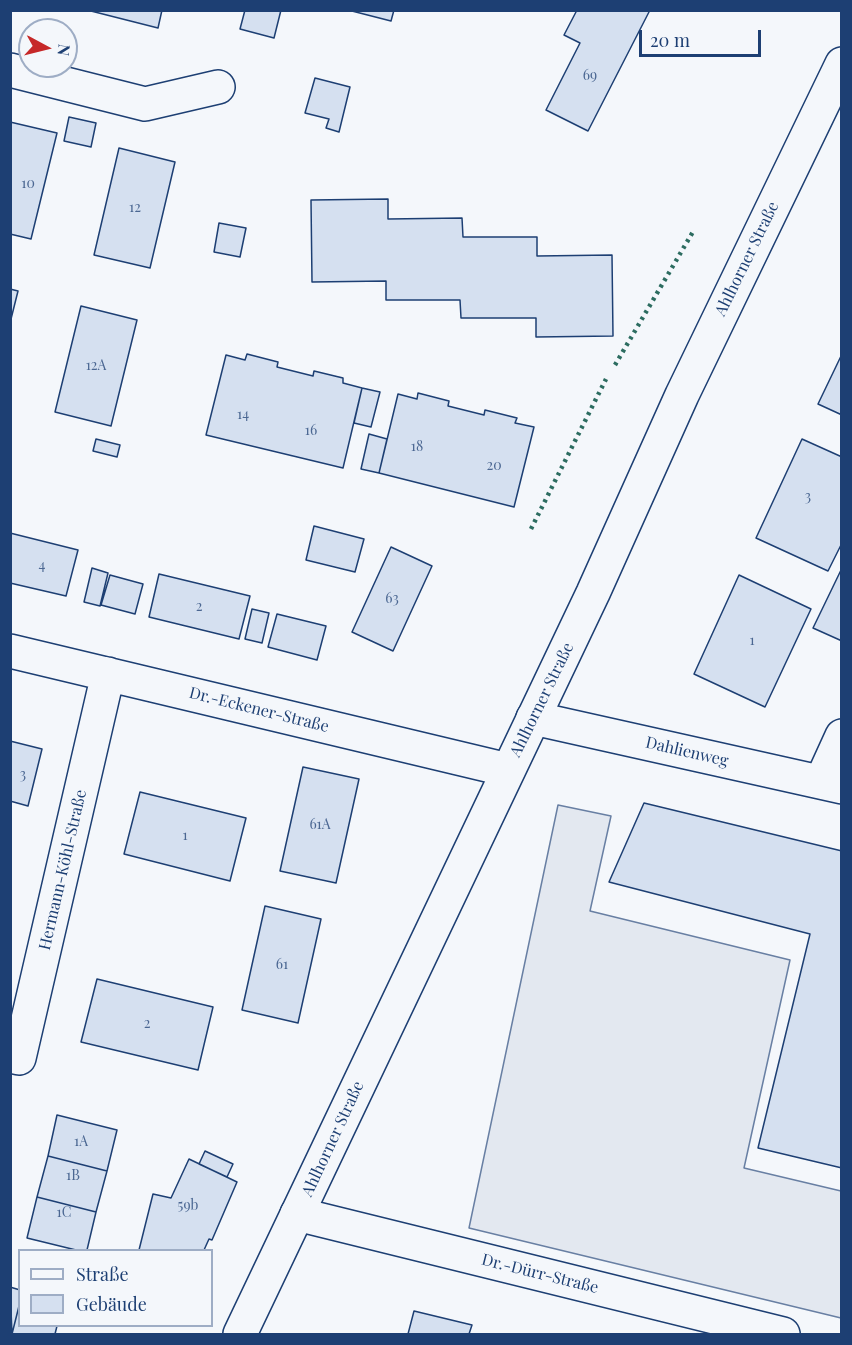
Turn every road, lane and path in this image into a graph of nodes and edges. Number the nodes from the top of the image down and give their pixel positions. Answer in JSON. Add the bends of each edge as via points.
{"nodes":[{"id":1,"x":842,"y":64,"type":"edge"},
{"id":2,"x":10,"y":70,"type":"edge"},
{"id":3,"x":218,"y":87,"type":"dead end"},
{"id":4,"x":10,"y":651,"type":"edge"},
{"id":5,"x":108,"y":674,"type":"junction"},
{"id":6,"x":533,"y":718,"type":"junction"},
{"id":7,"x":842,"y":736,"type":"edge"},
{"id":8,"x":508,"y":770,"type":"junction"},
{"id":9,"x":831,"y":785,"type":"edge"},
{"id":10,"x":10,"y":1056,"type":"edge"},
{"id":11,"x":297,"y":1215,"type":"junction"},
{"id":12,"x":240,"y":1335,"type":"edge"},
{"id":13,"x":783,"y":1335,"type":"edge"}],
"edges":[{"from":1,"to":6,"type":"street","name":"Ahlhorner Straße","via":[[682,395]]},
{"from":2,"to":3,"type":"street","via":[[145,104]]},
{"from":4,"to":5,"type":"street","name":"Dr.-Eckener-Straße"},
{"from":5,"to":8,"type":"street","name":"Dr.-Eckener-Straße"},
{"from":5,"to":10,"type":"street","name":"Hermann-Köhl-Straße","via":[[19,1058]]},
{"from":6,"to":8,"type":"street","name":"Ahlhorner Straße"},
{"from":6,"to":9,"type":"street","name":"Dahlienweg"},
{"from":7,"to":9,"type":"street"},
{"from":8,"to":11,"type":"street","name":"Ahlhorner Straße"},
{"from":11,"to":12,"type":"street","name":"Ahlhorner Straße"},
{"from":11,"to":13,"type":"street","name":"Dr.-Dürr-Straße"}]}
